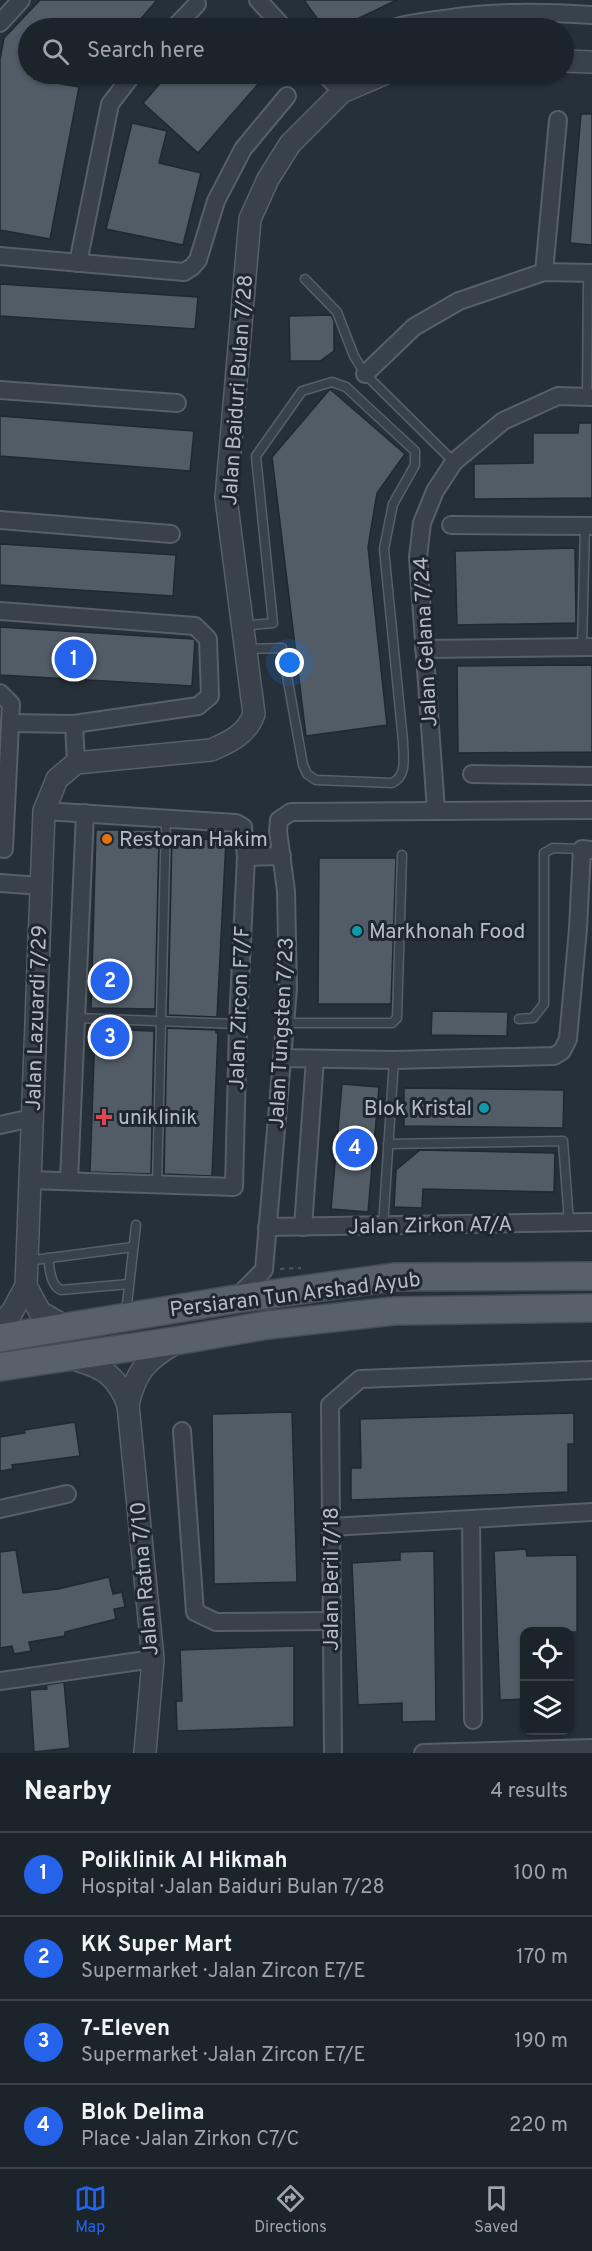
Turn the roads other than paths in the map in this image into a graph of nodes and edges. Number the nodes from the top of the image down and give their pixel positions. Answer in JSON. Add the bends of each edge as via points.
{"nodes":[{"id":1,"x":21,"y":0,"type":"edge"},
{"id":2,"x":258,"y":0,"type":"edge"},
{"id":3,"x":197,"y":4,"type":"dead end"},
{"id":4,"x":540,"y":6,"type":"edge"},
{"id":5,"x":592,"y":15,"type":"edge"},
{"id":6,"x":184,"y":18,"type":"edge"},
{"id":7,"x":275,"y":18,"type":"edge"},
{"id":8,"x":448,"y":18,"type":"edge"},
{"id":9,"x":0,"y":23,"type":"edge"},
{"id":10,"x":574,"y":61,"type":"edge"},
{"id":11,"x":592,"y":62,"type":"edge"},
{"id":12,"x":125,"y":84,"type":"edge"},
{"id":13,"x":334,"y":84,"type":"edge"},
{"id":14,"x":361,"y":84,"type":"edge"},
{"id":15,"x":342,"y":92,"type":"junction"},
{"id":16,"x":287,"y":96,"type":"dead end"},
{"id":17,"x":558,"y":120,"type":"dead end"},
{"id":18,"x":0,"y":256,"type":"edge"},
{"id":19,"x":78,"y":263,"type":"junction"},
{"id":20,"x":544,"y":272,"type":"junction"},
{"id":21,"x":590,"y":273,"type":"edge"},
{"id":22,"x":305,"y":279,"type":"dead end"},
{"id":23,"x":365,"y":374,"type":"junction"},
{"id":24,"x":0,"y":390,"type":"edge"},
{"id":25,"x":589,"y":397,"type":"edge"},
{"id":26,"x":177,"y":403,"type":"dead end"},
{"id":27,"x":454,"y":462,"type":"junction"},
{"id":28,"x":0,"y":520,"type":"edge"},
{"id":29,"x":451,"y":525,"type":"dead end"},
{"id":30,"x":588,"y":526,"type":"edge"},
{"id":31,"x":171,"y":534,"type":"dead end"},
{"id":32,"x":0,"y":611,"type":"edge"},
{"id":33,"x":241,"y":626,"type":"junction"},
{"id":34,"x":587,"y":647,"type":"edge"},
{"id":35,"x":424,"y":649,"type":"junction"},
{"id":36,"x":244,"y":650,"type":"junction"},
{"id":37,"x":0,"y":693,"type":"edge"},
{"id":38,"x":10,"y":723,"type":"junction"},
{"id":39,"x":74,"y":724,"type":"junction"},
{"id":40,"x":76,"y":763,"type":"junction"},
{"id":41,"x":472,"y":774,"type":"dead end"},
{"id":42,"x":592,"y":776,"type":"edge"},
{"id":43,"x":436,"y":810,"type":"junction"},
{"id":44,"x":592,"y":810,"type":"edge"},
{"id":45,"x":44,"y":811,"type":"junction"},
{"id":46,"x":85,"y":813,"type":"junction"},
{"id":47,"x":166,"y":818,"type":"junction"},
{"id":48,"x":0,"y":848,"type":"edge"},
{"id":49,"x":587,"y":849,"type":"edge"},
{"id":50,"x":402,"y":855,"type":"dead end"},
{"id":51,"x":282,"y":856,"type":"junction"},
{"id":52,"x":246,"y":857,"type":"junction"},
{"id":53,"x":0,"y":883,"type":"edge"},
{"id":54,"x":41,"y":885,"type":"junction"},
{"id":55,"x":76,"y":1018,"type":"junction"},
{"id":56,"x":519,"y":1019,"type":"dead end"},
{"id":57,"x":160,"y":1021,"type":"junction"},
{"id":58,"x":285,"y":1023,"type":"junction"},
{"id":59,"x":238,"y":1024,"type":"junction"},
{"id":60,"x":282,"y":1058,"type":"junction"},
{"id":61,"x":315,"y":1059,"type":"junction"},
{"id":62,"x":394,"y":1060,"type":"junction"},
{"id":63,"x":32,"y":1118,"type":"junction"},
{"id":64,"x":0,"y":1125,"type":"edge"},
{"id":65,"x":388,"y":1144,"type":"junction"},
{"id":66,"x":30,"y":1180,"type":"junction"},
{"id":67,"x":69,"y":1181,"type":"junction"},
{"id":68,"x":157,"y":1185,"type":"junction"},
{"id":69,"x":569,"y":1222,"type":"junction"},
{"id":70,"x":592,"y":1222,"type":"edge"},
{"id":71,"x":136,"y":1225,"type":"dead end"},
{"id":72,"x":383,"y":1226,"type":"junction"},
{"id":73,"x":267,"y":1227,"type":"junction"},
{"id":74,"x":303,"y":1227,"type":"junction"},
{"id":75,"x":133,"y":1247,"type":"junction"},
{"id":76,"x":48,"y":1258,"type":"junction"},
{"id":77,"x":27,"y":1261,"type":"junction"},
{"id":78,"x":264,"y":1270,"type":"junction"},
{"id":79,"x":592,"y":1276,"type":"edge"},
{"id":80,"x":129,"y":1284,"type":"junction"},
{"id":81,"x":26,"y":1286,"type":"junction"},
{"id":82,"x":290,"y":1291,"type":"junction"},
{"id":83,"x":236,"y":1299,"type":"junction"},
{"id":84,"x":592,"y":1308,"type":"edge"},
{"id":85,"x":126,"y":1317,"type":"junction"},
{"id":86,"x":0,"y":1324,"type":"edge"},
{"id":87,"x":66,"y":1327,"type":"junction"},
{"id":88,"x":0,"y":1338,"type":"edge"},
{"id":89,"x":180,"y":1340,"type":"junction"},
{"id":90,"x":67,"y":1357,"type":"junction"},
{"id":91,"x":0,"y":1367,"type":"edge"},
{"id":92,"x":592,"y":1370,"type":"edge"},
{"id":93,"x":129,"y":1405,"type":"junction"},
{"id":94,"x":182,"y":1431,"type":"dead end"},
{"id":95,"x":67,"y":1494,"type":"dead end"},
{"id":96,"x":0,"y":1509,"type":"edge"},
{"id":97,"x":592,"y":1512,"type":"edge"},
{"id":98,"x":471,"y":1519,"type":"junction"},
{"id":99,"x":331,"y":1527,"type":"junction"},
{"id":100,"x":332,"y":1621,"type":"junction"},
{"id":101,"x":153,"y":1659,"type":"junction"},
{"id":102,"x":0,"y":1681,"type":"edge"},
{"id":103,"x":473,"y":1720,"type":"dead end"},
{"id":104,"x":592,"y":1748,"type":"edge"},
{"id":105,"x":524,"y":1752,"type":"edge"},
{"id":106,"x":145,"y":1753,"type":"edge"},
{"id":107,"x":333,"y":1753,"type":"edge"},
{"id":108,"x":423,"y":1753,"type":"edge"}],
"edges":[{"from":1,"to":9,"type":"street"},
{"from":2,"to":7,"type":"street"},
{"from":3,"to":6,"type":"street"},
{"from":4,"to":5,"type":"street"},
{"from":4,"to":8,"type":"street"},
{"from":10,"to":11,"type":"street"},
{"from":12,"to":19,"type":"street","via":[[110,104]]},
{"from":13,"to":15,"type":"street"},
{"from":14,"to":15,"type":"street","name":"Jalan Baiduri Bulan 7/28"},
{"from":15,"to":33,"type":"street","name":"Jalan Baiduri Bulan 7/28","via":[[290,144],[250,219],[226,498]]},
{"from":16,"to":19,"type":"street","via":[[243,148],[216,201],[198,260],[192,267],[184,272]]},
{"from":17,"to":20,"type":"street"},
{"from":18,"to":19,"type":"street"},
{"from":20,"to":21,"type":"street"},
{"from":20,"to":23,"type":"street","via":[[459,301],[414,327]]},
{"from":21,"to":25,"type":"lane"},
{"from":22,"to":23,"type":"lane","via":[[337,312]]},
{"from":23,"to":27,"type":"lane"},
{"from":24,"to":26,"type":"street"},
{"from":25,"to":27,"type":"street","name":"Jalan Gelana 7/24","via":[[558,396],[503,421]]},
{"from":27,"to":35,"type":"street","name":"Jalan Gelana 7/24","via":[[435,491],[422,523],[418,557]]},
{"from":28,"to":31,"type":"street"},
{"from":29,"to":30,"type":"street"},
{"from":30,"to":34,"type":"lane"},
{"from":32,"to":39,"type":"street","via":[[195,626],[208,639],[210,696],[198,706]]},
{"from":33,"to":36,"type":"street","name":"Jalan Baiduri Bulan 7/28"},
{"from":33,"to":36,"type":"lane","via":[[273,623],[256,456],[302,391],[332,382],[346,387],[415,451],[415,465],[393,504],[384,549],[403,741],[401,777],[392,783],[316,780],[307,774],[282,648]]},
{"from":34,"to":35,"type":"street"},
{"from":35,"to":43,"type":"street","name":"Jalan Gelana 7/24"},
{"from":36,"to":40,"type":"street","name":"Jalan Baiduri Bulan 7/28","via":[[254,714],[245,731],[228,743],[211,750]]},
{"from":37,"to":38,"type":"street","via":[[11,704]]},
{"from":38,"to":39,"type":"street"},
{"from":38,"to":48,"type":"street","via":[[4,849]]},
{"from":39,"to":40,"type":"street"},
{"from":40,"to":45,"type":"street","name":"Jalan Lazuardi 7/29","via":[[57,779]]},
{"from":41,"to":42,"type":"street"},
{"from":43,"to":44,"type":"street","name":"Jalan Tungsten 7/23"},
{"from":43,"to":51,"type":"street","name":"Jalan Tungsten 7/23","via":[[291,812],[279,820]]},
{"from":45,"to":46,"type":"street","name":"Jalan Zircon F7/F"},
{"from":45,"to":54,"type":"street","name":"Jalan Lazuardi 7/29"},
{"from":46,"to":47,"type":"street","name":"Jalan Zircon F7/F"},
{"from":46,"to":55,"type":"street"},
{"from":47,"to":52,"type":"street","name":"Jalan Zircon F7/F","via":[[236,823],[243,827]]},
{"from":47,"to":57,"type":"lane"},
{"from":49,"to":56,"type":"lane","via":[[553,848],[544,853],[544,1004],[533,1018]]},
{"from":49,"to":62,"type":"street","via":[[568,1039],[562,1051],[554,1056]]},
{"from":50,"to":58,"type":"lane","via":[[397,1018],[392,1023]]},
{"from":51,"to":52,"type":"street"},
{"from":51,"to":58,"type":"street","name":"Jalan Tungsten 7/23","via":[[288,934]]},
{"from":52,"to":59,"type":"street","name":"Jalan Zircon F7/F"},
{"from":53,"to":54,"type":"street"},
{"from":54,"to":63,"type":"street","name":"Jalan Lazuardi 7/29"},
{"from":55,"to":57,"type":"lane"},
{"from":55,"to":67,"type":"street"},
{"from":57,"to":59,"type":"lane"},
{"from":57,"to":68,"type":"lane"},
{"from":58,"to":60,"type":"street","name":"Jalan Tungsten 7/23"},
{"from":59,"to":68,"type":"street","name":"Jalan Zircon F7/F","via":[[234,1187]]},
{"from":60,"to":61,"type":"street"},
{"from":60,"to":73,"type":"street","name":"Jalan Tungsten 7/23"},
{"from":61,"to":62,"type":"street"},
{"from":61,"to":74,"type":"street"},
{"from":62,"to":65,"type":"lane"},
{"from":63,"to":64,"type":"street"},
{"from":63,"to":66,"type":"street","name":"Jalan Lazuardi 7/29"},
{"from":65,"to":69,"type":"lane","via":[[563,1141]]},
{"from":65,"to":72,"type":"lane"},
{"from":66,"to":67,"type":"street","name":"Jalan Zircon F7/F"},
{"from":66,"to":77,"type":"street","name":"Jalan Lazuardi 7/29"},
{"from":67,"to":68,"type":"street","name":"Jalan Zircon F7/F"},
{"from":69,"to":70,"type":"street","name":"Jalan Zirkon A7/A"},
{"from":69,"to":72,"type":"street","name":"Jalan Zirkon A7/A"},
{"from":71,"to":75,"type":"lane"},
{"from":72,"to":74,"type":"street","name":"Jalan Zirkon A7/A"},
{"from":73,"to":74,"type":"street","name":"Jalan Zirkon A7/A"},
{"from":73,"to":78,"type":"street","name":"Jalan Tungsten 7/23"},
{"from":75,"to":76,"type":"lane"},
{"from":75,"to":80,"type":"lane"},
{"from":76,"to":77,"type":"lane"},
{"from":76,"to":80,"type":"lane","via":[[56,1288],[61,1290]]},
{"from":77,"to":81,"type":"street","name":"Jalan Lazuardi 7/29"},
{"from":78,"to":82,"type":"street"},
{"from":78,"to":83,"type":"street"},
{"from":79,"to":82,"type":"main road","name":"Persiaran Tun Arshad Ayub","via":[[394,1277]]},
{"from":80,"to":85,"type":"lane"},
{"from":81,"to":86,"type":"street","via":[[12,1312]]},
{"from":81,"to":87,"type":"street","via":[[40,1312]]},
{"from":82,"to":83,"type":"main road","name":"Persiaran Tun Arshad Ayub"},
{"from":83,"to":85,"type":"main road","name":"Persiaran Tun Arshad Ayub"},
{"from":84,"to":89,"type":"main road","name":"Persiaran Tun Arshad Ayub","via":[[394,1311],[268,1325]]},
{"from":85,"to":87,"type":"main road","name":"Persiaran Tun Arshad Ayub"},
{"from":87,"to":88,"type":"main road","name":"Persiaran Tun Arshad Ayub"},
{"from":89,"to":90,"type":"main road","name":"Persiaran Tun Arshad Ayub"},
{"from":89,"to":93,"type":"street","name":"Jalan Ratna 7/10","via":[[150,1359],[133,1385]]},
{"from":90,"to":91,"type":"main road","name":"Persiaran Tun Arshad Ayub"},
{"from":90,"to":93,"type":"street","name":"Jalan Ratna 7/10","via":[[110,1374]]},
{"from":92,"to":99,"type":"street","name":"Jalan Beril 7/18","via":[[360,1379],[330,1405]]},
{"from":93,"to":101,"type":"street","name":"Jalan Ratna 7/10"},
{"from":94,"to":100,"type":"street","via":[[195,1612],[216,1622]]},
{"from":95,"to":96,"type":"street"},
{"from":97,"to":98,"type":"street"},
{"from":98,"to":99,"type":"street"},
{"from":98,"to":103,"type":"street"},
{"from":99,"to":100,"type":"street","name":"Jalan Beril 7/18"},
{"from":100,"to":107,"type":"street","name":"Jalan Beril 7/18"},
{"from":101,"to":102,"type":"street"},
{"from":101,"to":106,"type":"street","name":"Jalan Ratna 7/10"},
{"from":104,"to":105,"type":"street"},
{"from":105,"to":108,"type":"street"}]}
